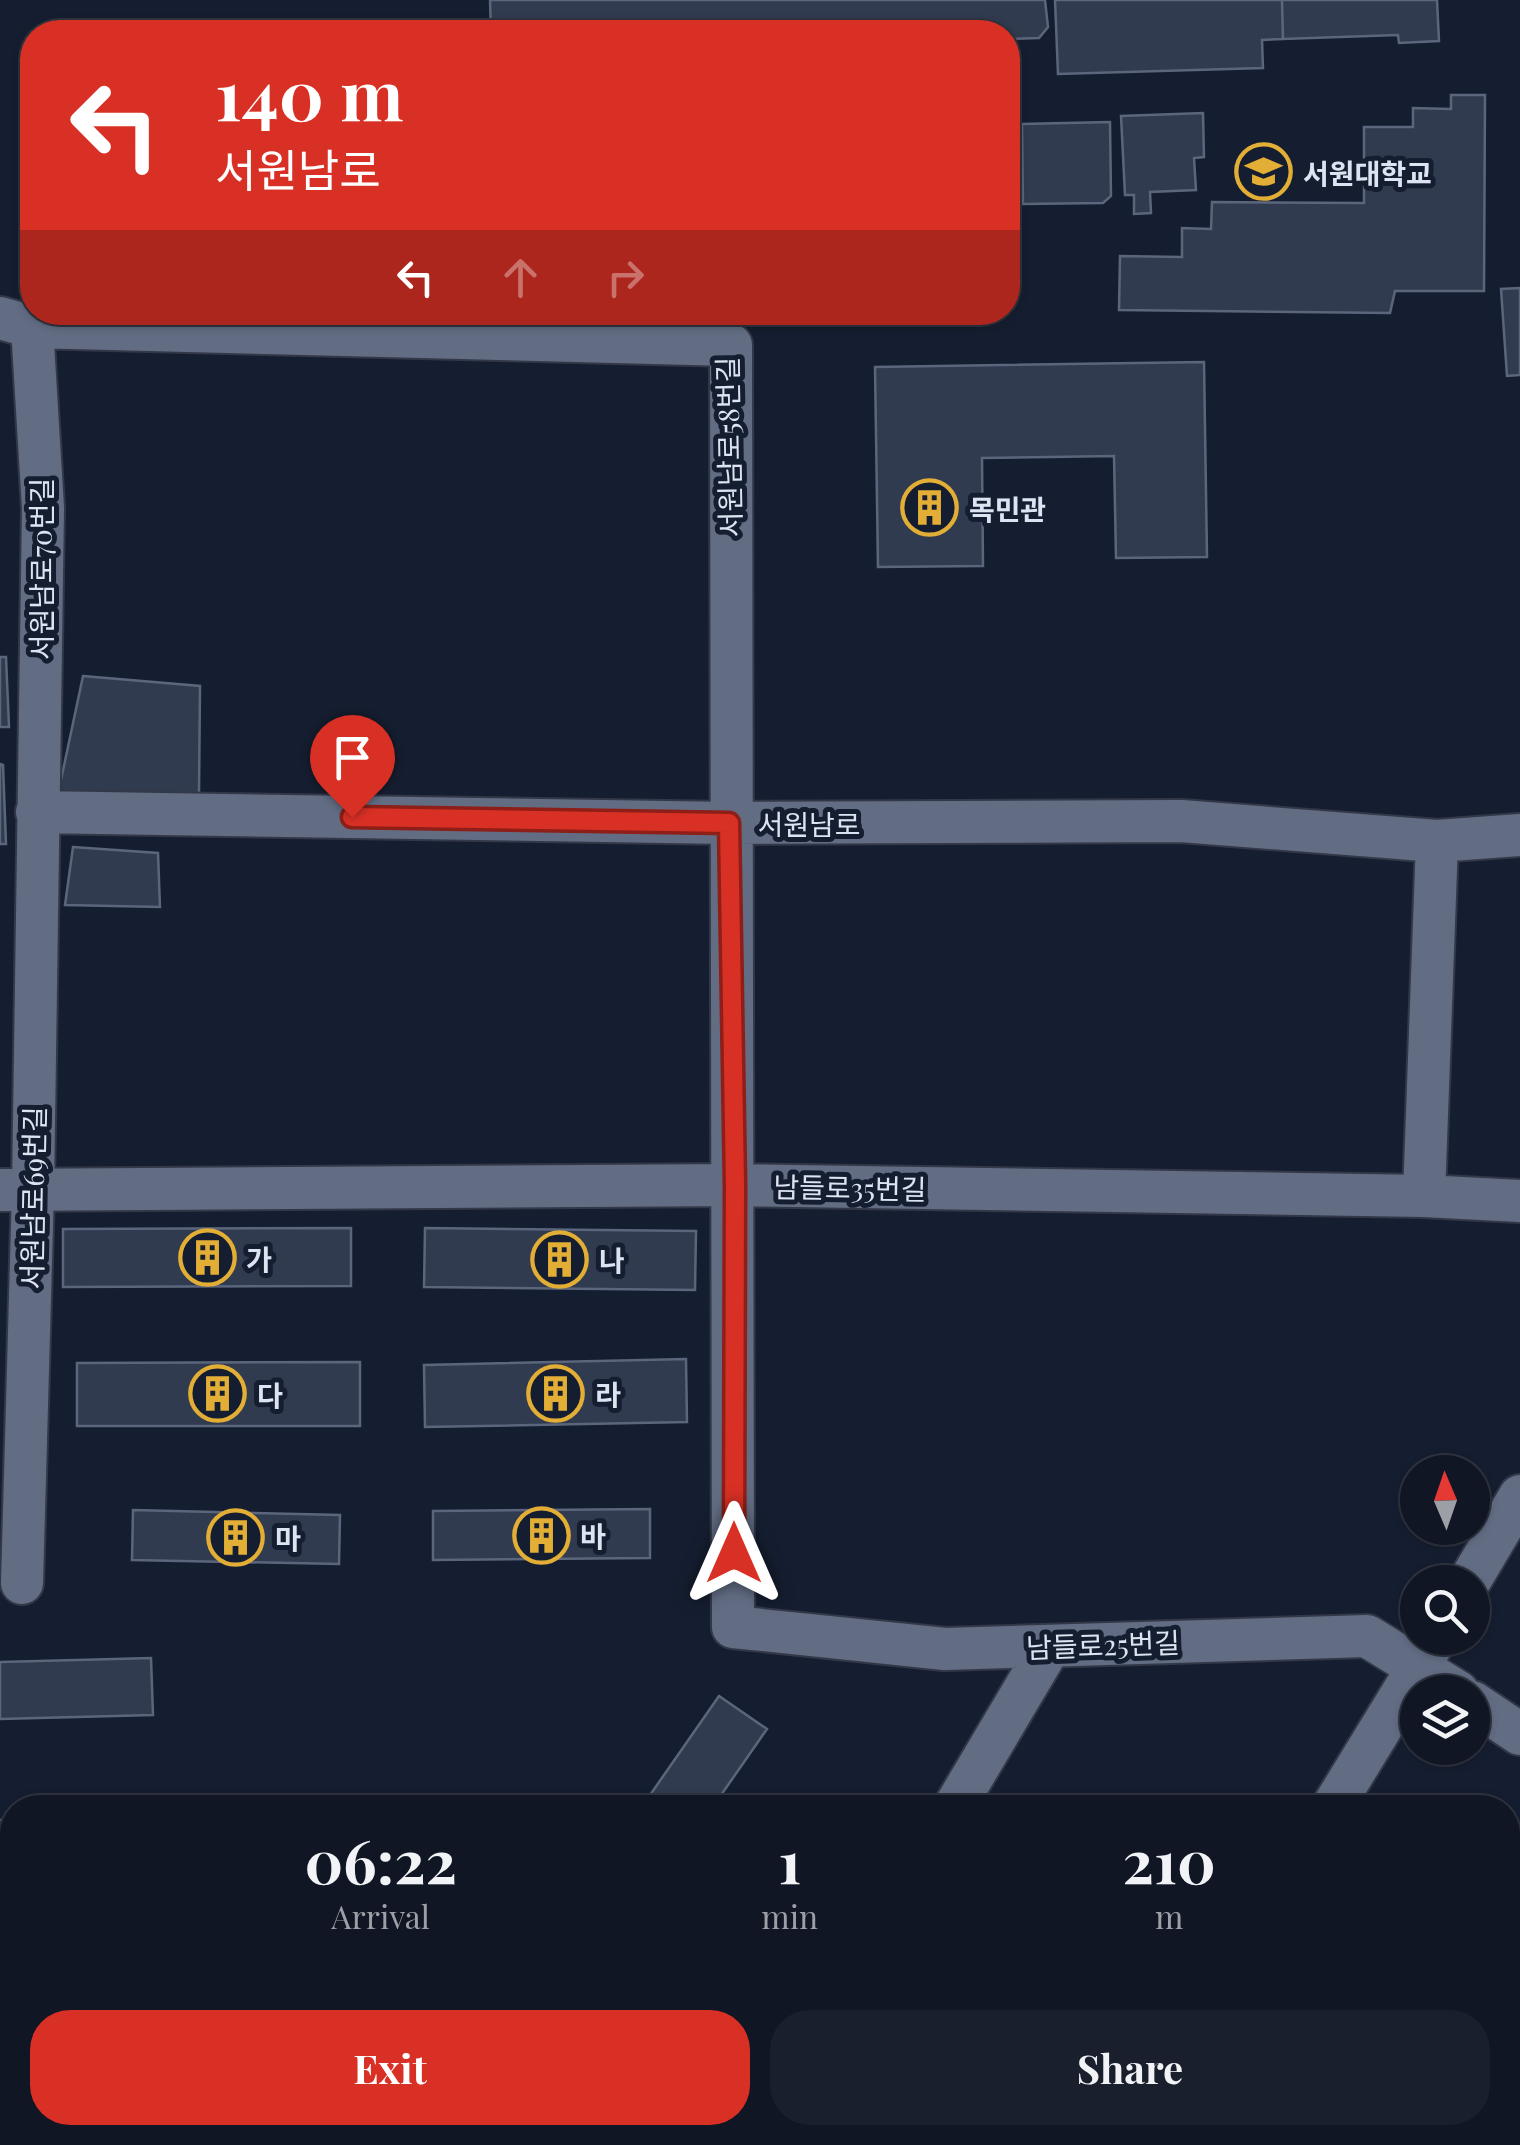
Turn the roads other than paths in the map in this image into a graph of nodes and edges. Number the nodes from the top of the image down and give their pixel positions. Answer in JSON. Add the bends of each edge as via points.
{"nodes":[{"id":1,"x":16,"y":323,"type":"edge"},
{"id":2,"x":81,"y":325,"type":"edge"},
{"id":3,"x":38,"y":812,"type":"junction"},
{"id":4,"x":729,"y":823,"type":"junction"},
{"id":5,"x":1520,"y":835,"type":"edge"},
{"id":6,"x":1437,"y":841,"type":"junction"},
{"id":7,"x":735,"y":1185,"type":"junction"},
{"id":8,"x":17,"y":1190,"type":"edge"},
{"id":9,"x":1424,"y":1196,"type":"junction"},
{"id":10,"x":1520,"y":1202,"type":"edge"},
{"id":11,"x":15,"y":1291,"type":"edge"},
{"id":12,"x":1520,"y":1496,"type":"edge"},
{"id":13,"x":1479,"y":1565,"type":"edge"},
{"id":14,"x":22,"y":1583,"type":"dead end"},
{"id":15,"x":1400,"y":1645,"type":"edge"},
{"id":16,"x":1050,"y":1646,"type":"junction"},
{"id":17,"x":1426,"y":1655,"type":"edge"},
{"id":18,"x":1490,"y":1714,"type":"edge"},
{"id":19,"x":1520,"y":1734,"type":"edge"},
{"id":20,"x":962,"y":1795,"type":"edge"},
{"id":21,"x":1340,"y":1795,"type":"edge"}],
"edges":[{"from":1,"to":3,"type":"street","name":"서원남로70번길","via":[[43,508]]},
{"from":2,"to":4,"type":"street","name":"서원남로58번길","via":[[731,345]]},
{"from":3,"to":4,"type":"street","name":"서원남로"},
{"from":3,"to":8,"type":"street","name":"서원남로69번길"},
{"from":4,"to":6,"type":"street","name":"서원남로","via":[[1180,820]]},
{"from":4,"to":7,"type":"street"},
{"from":5,"to":6,"type":"street","name":"서원남로"},
{"from":6,"to":9,"type":"street"},
{"from":7,"to":8,"type":"street","name":"남들로35번길"},
{"from":7,"to":9,"type":"street","name":"남들로35번길"},
{"from":7,"to":16,"type":"street","name":"남들로25번길","via":[[733,1627],[945,1648]]},
{"from":8,"to":11,"type":"street","name":"서원남로69번길"},
{"from":9,"to":10,"type":"street","name":"남들로35번길"},
{"from":11,"to":14,"type":"street","name":"서원남로69번길"},
{"from":12,"to":13,"type":"street"},
{"from":15,"to":16,"type":"street","name":"남들로25번길","via":[[1366,1636]]},
{"from":16,"to":20,"type":"street"},
{"from":17,"to":21,"type":"street"},
{"from":18,"to":19,"type":"street"}]}
